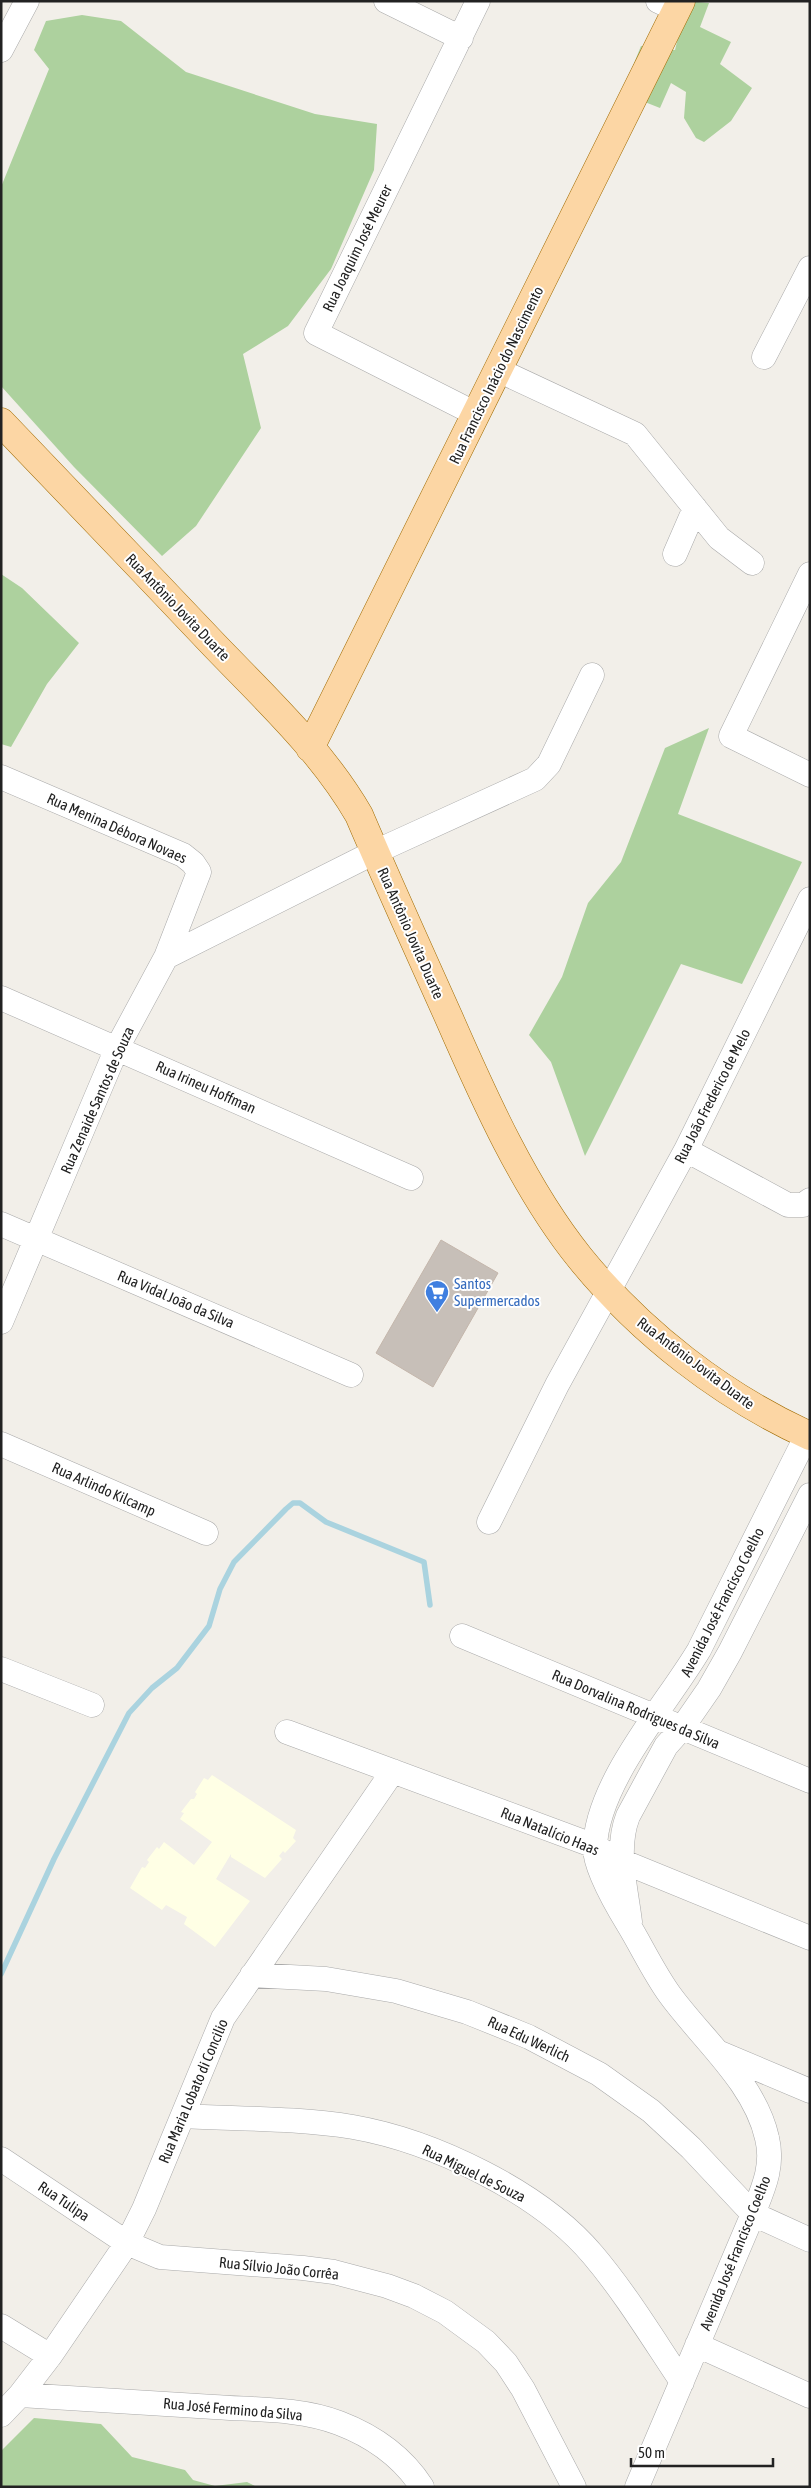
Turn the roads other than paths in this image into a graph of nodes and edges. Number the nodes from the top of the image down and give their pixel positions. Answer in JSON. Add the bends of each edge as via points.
{"nodes":[{"id":1,"x":27,"y":1,"type":"edge"},
{"id":2,"x":386,"y":1,"type":"edge"},
{"id":3,"x":478,"y":1,"type":"edge"},
{"id":4,"x":672,"y":4,"type":"edge"},
{"id":5,"x":461,"y":38,"type":"junction"},
{"id":6,"x":1,"y":50,"type":"edge"},
{"id":7,"x":810,"y":268,"type":"edge"},
{"id":8,"x":764,"y":357,"type":"dead end"},
{"id":9,"x":498,"y":370,"type":"junction"},
{"id":10,"x":476,"y":414,"type":"junction"},
{"id":11,"x":1,"y":422,"type":"edge"},
{"id":12,"x":695,"y":508,"type":"junction"},
{"id":13,"x":675,"y":554,"type":"dead end"},
{"id":14,"x":752,"y":563,"type":"dead end"},
{"id":15,"x":810,"y":574,"type":"edge"},
{"id":16,"x":592,"y":675,"type":"dead end"},
{"id":17,"x":310,"y":748,"type":"junction"},
{"id":18,"x":810,"y":775,"type":"edge"},
{"id":19,"x":1,"y":777,"type":"edge"},
{"id":20,"x":375,"y":852,"type":"junction"},
{"id":21,"x":810,"y":899,"type":"edge"},
{"id":22,"x":166,"y":957,"type":"junction"},
{"id":23,"x":1,"y":998,"type":"edge"},
{"id":24,"x":117,"y":1048,"type":"junction"},
{"id":25,"x":686,"y":1150,"type":"junction"},
{"id":26,"x":410,"y":1178,"type":"dead end"},
{"id":27,"x":810,"y":1200,"type":"edge"},
{"id":28,"x":1,"y":1224,"type":"edge"},
{"id":29,"x":37,"y":1239,"type":"junction"},
{"id":30,"x":608,"y":1290,"type":"junction"},
{"id":31,"x":1,"y":1322,"type":"edge"},
{"id":32,"x":351,"y":1375,"type":"dead end"},
{"id":33,"x":808,"y":1435,"type":"edge"},
{"id":34,"x":1,"y":1444,"type":"edge"},
{"id":35,"x":810,"y":1495,"type":"edge"},
{"id":36,"x":489,"y":1522,"type":"dead end"},
{"id":37,"x":206,"y":1533,"type":"dead end"},
{"id":38,"x":462,"y":1636,"type":"dead end"},
{"id":39,"x":1,"y":1669,"type":"edge"},
{"id":40,"x":92,"y":1705,"type":"dead end"},
{"id":41,"x":654,"y":1716,"type":"junction"},
{"id":42,"x":682,"y":1728,"type":"junction"},
{"id":43,"x":287,"y":1732,"type":"dead end"},
{"id":44,"x":393,"y":1771,"type":"junction"},
{"id":45,"x":810,"y":1781,"type":"edge"},
{"id":46,"x":596,"y":1847,"type":"junction"},
{"id":47,"x":623,"y":1862,"type":"junction"},
{"id":48,"x":631,"y":1929,"type":"junction"},
{"id":49,"x":810,"y":1938,"type":"edge"},
{"id":50,"x":252,"y":1975,"type":"junction"},
{"id":51,"x":718,"y":2052,"type":"junction"},
{"id":52,"x":810,"y":2091,"type":"edge"},
{"id":53,"x":183,"y":2116,"type":"junction"},
{"id":54,"x":1,"y":2159,"type":"edge"},
{"id":55,"x":753,"y":2214,"type":"junction"},
{"id":56,"x":810,"y":2240,"type":"edge"},
{"id":57,"x":127,"y":2243,"type":"junction"},
{"id":58,"x":1,"y":2326,"type":"edge"},
{"id":59,"x":697,"y":2345,"type":"junction"},
{"id":60,"x":50,"y":2356,"type":"junction"},
{"id":61,"x":682,"y":2382,"type":"junction"},
{"id":62,"x":20,"y":2395,"type":"junction"},
{"id":63,"x":810,"y":2396,"type":"edge"},
{"id":64,"x":1,"y":2415,"type":"edge"},
{"id":65,"x":640,"y":2486,"type":"edge"},
{"id":66,"x":422,"y":2487,"type":"edge"},
{"id":67,"x":574,"y":2487,"type":"edge"}],
"edges":[{"from":1,"to":6,"type":"street"},
{"from":2,"to":5,"type":"street"},
{"from":3,"to":5,"type":"street","name":"Rua Joaquim José Meurer"},
{"from":4,"to":9,"type":"main road","name":"Rua Francisco Inácio do Nascimento"},
{"from":5,"to":10,"type":"street","name":"Rua Joaquim José Meurer","via":[[316,333]]},
{"from":7,"to":8,"type":"street"},
{"from":9,"to":10,"type":"main road","name":"Rua Francisco Inácio do Nascimento"},
{"from":9,"to":12,"type":"street","via":[[635,434]]},
{"from":10,"to":17,"type":"main road","name":"Rua Francisco Inácio do Nascimento"},
{"from":11,"to":17,"type":"main road","name":"Rua Antônio Jovita Duarte"},
{"from":12,"to":13,"type":"street"},
{"from":12,"to":14,"type":"street","via":[[719,538]]},
{"from":15,"to":18,"type":"street","via":[[731,736]]},
{"from":16,"to":20,"type":"street","via":[[549,764],[535,779]]},
{"from":17,"to":20,"type":"main road","name":"Rua Antônio Jovita Duarte","via":[[347,794]]},
{"from":19,"to":22,"type":"street","name":"Rua Menina Débora Novaes","via":[[183,855],[192,863],[199,872]]},
{"from":20,"to":22,"type":"street"},
{"from":20,"to":30,"type":"main road","name":"Rua Antônio Jovita Duarte","via":[[478,1085],[533,1188],[579,1257]]},
{"from":21,"to":25,"type":"street","name":"Rua João Frederico de Melo"},
{"from":22,"to":24,"type":"street","name":"Rua Zenaide Santos de Souza"},
{"from":23,"to":24,"type":"street","name":"Rua Irineu Hoffman"},
{"from":24,"to":26,"type":"street","name":"Rua Irineu Hoffman"},
{"from":24,"to":29,"type":"street","name":"Rua Zenaide Santos de Souza"},
{"from":25,"to":27,"type":"street","via":[[788,1205],[803,1205]]},
{"from":25,"to":30,"type":"street","name":"Rua João Frederico de Melo"},
{"from":28,"to":29,"type":"street","name":"Rua Vidal João da Silva"},
{"from":29,"to":31,"type":"street","name":"Rua Zenaide Santos de Souza"},
{"from":29,"to":32,"type":"street","name":"Rua Vidal João da Silva"},
{"from":30,"to":33,"type":"main road","name":"Rua Antônio Jovita Duarte","via":[[640,1324],[685,1359],[742,1400]]},
{"from":30,"to":36,"type":"street","name":"Rua João Frederico de Melo"},
{"from":33,"to":41,"type":"street","name":"Avenida José Francisco Coelho","via":[[699,1650]]},
{"from":34,"to":37,"type":"street","name":"Rua Arlindo Kilcamp"},
{"from":35,"to":42,"type":"street","name":"Avenida José Francisco Coelho","via":[[730,1652]]},
{"from":38,"to":41,"type":"street","name":"Rua Dorvalina Rodrigues da Silva"},
{"from":39,"to":40,"type":"street"},
{"from":41,"to":42,"type":"street","name":"Rua Dorvalina Rodrigues da Silva"},
{"from":41,"to":46,"type":"street","name":"Avenida José Francisco Coelho","via":[[642,1732],[609,1796]]},
{"from":42,"to":45,"type":"street","name":"Rua Dorvalina Rodrigues da Silva"},
{"from":42,"to":47,"type":"street","name":"Avenida José Francisco Coelho","via":[[666,1746],[634,1802],[624,1828]]},
{"from":43,"to":44,"type":"street","name":"Rua Natalício Haas"},
{"from":44,"to":46,"type":"street","name":"Rua Natalício Haas"},
{"from":44,"to":50,"type":"street","name":"Rua Maria Lobato di Concilio"},
{"from":46,"to":47,"type":"street","name":"Rua Natalício Haas"},
{"from":46,"to":48,"type":"street","name":"Avenida José Francisco Coelho","via":[[607,1889]]},
{"from":47,"to":48,"type":"street","name":"Avenida José Francisco Coelho"},
{"from":47,"to":49,"type":"street","name":"Rua Natalício Haas"},
{"from":48,"to":51,"type":"street","name":"Avenida José Francisco Coelho","via":[[670,1995]]},
{"from":50,"to":53,"type":"street","name":"Rua Maria Lobato di Concilio","via":[[223,2018]]},
{"from":50,"to":55,"type":"street","name":"Rua Edu Werlich","via":[[326,1979],[396,1991],[467,2012],[537,2041],[599,2074],[650,2111],[691,2148]]},
{"from":51,"to":52,"type":"street"},
{"from":51,"to":55,"type":"street","name":"Avenida José Francisco Coelho","via":[[753,2104],[768,2138],[770,2167]]},
{"from":53,"to":57,"type":"street","name":"Rua Maria Lobato di Concilio"},
{"from":53,"to":61,"type":"street","name":"Rua Miguel de Souza","via":[[316,2123],[359,2129],[418,2146],[493,2179],[566,2227],[593,2255]]},
{"from":54,"to":57,"type":"street","name":"Rua Tulipa"},
{"from":55,"to":56,"type":"street"},
{"from":55,"to":59,"type":"street","name":"Avenida José Francisco Coelho"},
{"from":57,"to":60,"type":"street","name":"Rua Maria Lobato di Concilio"},
{"from":57,"to":67,"type":"street","name":"Rua Sílvio João Corrêa","via":[[160,2257],[334,2272],[387,2286],[445,2312],[486,2342],[506,2363]]},
{"from":58,"to":60,"type":"street"},
{"from":59,"to":61,"type":"street","name":"Avenida José Francisco Coelho"},
{"from":59,"to":63,"type":"street"},
{"from":60,"to":62,"type":"street","name":"Rua Maria Lobato di Concilio"},
{"from":61,"to":65,"type":"street","name":"Avenida José Francisco Coelho"},
{"from":62,"to":64,"type":"street","name":"Rua Maria Lobato di Concilio"},
{"from":62,"to":66,"type":"street","name":"Rua José Fermino da Silva","via":[[278,2411],[320,2418],[354,2430],[390,2451],[405,2464]]}]}
